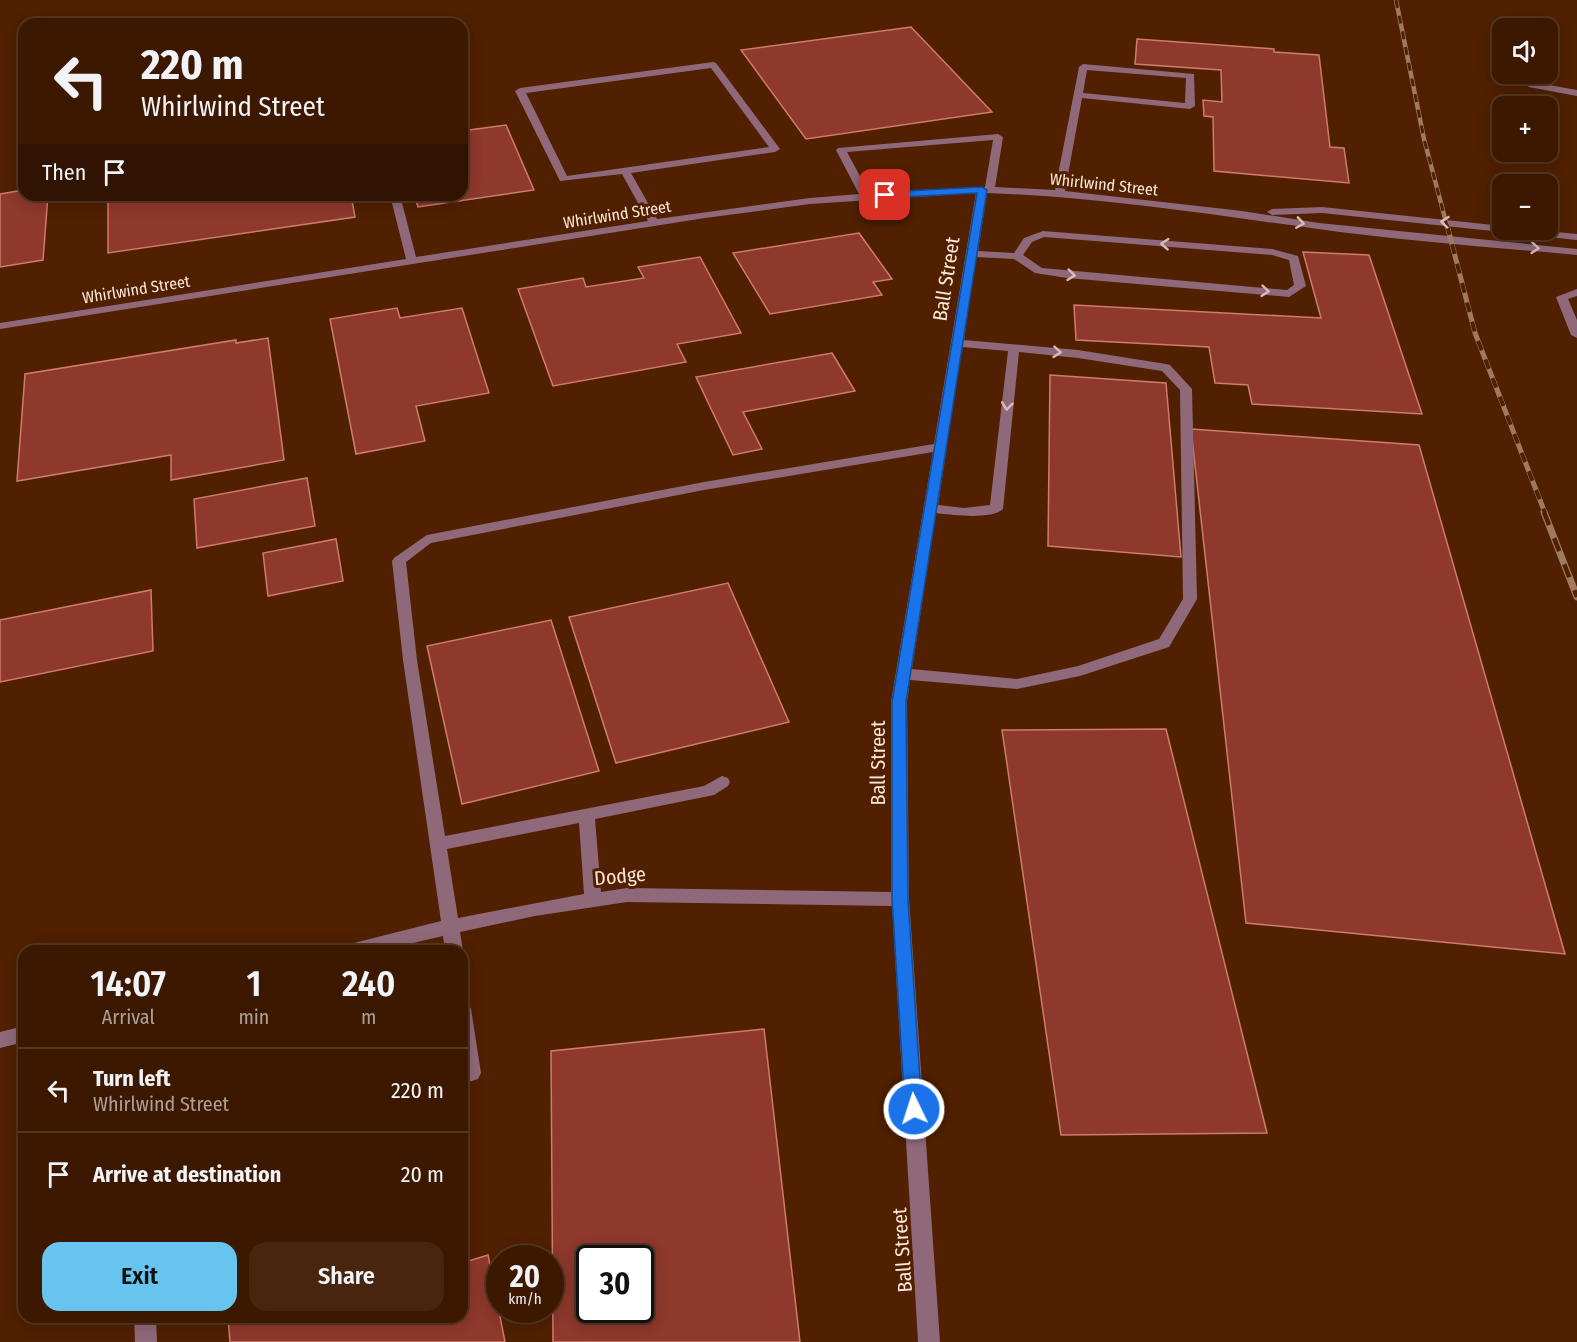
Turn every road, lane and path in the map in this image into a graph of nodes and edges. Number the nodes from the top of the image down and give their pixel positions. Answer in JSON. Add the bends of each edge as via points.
{"nodes":[{"id":1,"x":1532,"y":85,"type":"dead end"},
{"id":2,"x":1577,"y":93,"type":"edge"},
{"id":3,"x":1078,"y":95,"type":"junction"},
{"id":4,"x":625,"y":171,"type":"junction"},
{"id":5,"x":986,"y":190,"type":"junction"},
{"id":6,"x":1059,"y":194,"type":"junction"},
{"id":7,"x":866,"y":196,"type":"junction"},
{"id":8,"x":397,"y":201,"type":"edge"},
{"id":9,"x":1242,"y":214,"type":"junction"},
{"id":10,"x":654,"y":223,"type":"junction"},
{"id":11,"x":1492,"y":228,"type":"edge"},
{"id":12,"x":1558,"y":235,"type":"edge"},
{"id":13,"x":1577,"y":237,"type":"edge"},
{"id":14,"x":1577,"y":252,"type":"edge"},
{"id":15,"x":972,"y":254,"type":"junction"},
{"id":16,"x":1017,"y":256,"type":"junction"},
{"id":17,"x":412,"y":261,"type":"junction"},
{"id":18,"x":1577,"y":292,"type":"edge"},
{"id":19,"x":0,"y":326,"type":"edge"},
{"id":20,"x":1577,"y":334,"type":"edge"},
{"id":21,"x":957,"y":343,"type":"junction"},
{"id":22,"x":1014,"y":348,"type":"junction"},
{"id":23,"x":940,"y":447,"type":"junction"},
{"id":24,"x":930,"y":508,"type":"junction"},
{"id":25,"x":904,"y":674,"type":"junction"},
{"id":26,"x":722,"y":782,"type":"dead end"},
{"id":27,"x":587,"y":816,"type":"junction"},
{"id":28,"x":437,"y":844,"type":"junction"},
{"id":29,"x":900,"y":899,"type":"junction"},
{"id":30,"x":593,"y":900,"type":"junction"},
{"id":31,"x":450,"y":927,"type":"junction"},
{"id":32,"x":375,"y":945,"type":"edge"},
{"id":33,"x":453,"y":945,"type":"edge"},
{"id":34,"x":18,"y":1036,"type":"edge"},
{"id":35,"x":0,"y":1040,"type":"edge"},
{"id":36,"x":468,"y":1052,"type":"edge"},
{"id":37,"x":468,"y":1074,"type":"edge"},
{"id":38,"x":145,"y":1323,"type":"edge"},
{"id":39,"x":146,"y":1342,"type":"edge"},
{"id":40,"x":929,"y":1342,"type":"edge"}],
"edges":[{"from":1,"to":2,"type":"street"},
{"from":3,"to":3,"type":"street","via":[[1083,67],[1191,76],[1190,106]]},
{"from":3,"to":6,"type":"street"},
{"from":4,"to":4,"type":"street","via":[[764,151],[775,149],[713,65],[520,91],[564,179]]},
{"from":4,"to":10,"type":"street"},
{"from":5,"to":6,"type":"street","name":"Whirlwind Street"},
{"from":5,"to":7,"type":"street","name":"Whirlwind Street"},
{"from":5,"to":7,"type":"street","name":"Ball Street","via":[[998,137],[841,150]]},
{"from":5,"to":15,"type":"street","name":"Ball Street"},
{"from":6,"to":9,"type":"street","name":"Whirlwind Street"},
{"from":7,"to":10,"type":"street","name":"Whirlwind Street"},
{"from":8,"to":17,"type":"street"},
{"from":11,"to":9,"type":"street","name":"Whirlwind Street","one_way":true,"via":[[1322,210]]},
{"from":9,"to":14,"type":"street","name":"Whirlwind Street","one_way":true,"via":[[1319,226]]},
{"from":10,"to":17,"type":"street","name":"Whirlwind Street"},
{"from":12,"to":13,"type":"street"},
{"from":15,"to":16,"type":"street"},
{"from":15,"to":21,"type":"street","name":"Ball Street"},
{"from":16,"to":16,"type":"street","one_way":true,"via":[[1039,271],[1067,275],[1289,294],[1300,286],[1293,258],[1272,252],[1043,234],[1028,240]]},
{"from":17,"to":19,"type":"street","name":"Whirlwind Street"},
{"from":18,"to":20,"type":"street","via":[[1562,297]]},
{"from":21,"to":22,"type":"street"},
{"from":21,"to":23,"type":"street","name":"Ball Street"},
{"from":22,"to":24,"type":"street","one_way":true,"via":[[996,509],[964,512]]},
{"from":22,"to":25,"type":"street","one_way":true,"via":[[1166,368],[1186,389],[1190,599],[1164,643],[1080,671],[1017,684]]},
{"from":23,"to":24,"type":"street","name":"Ball Street"},
{"from":23,"to":28,"type":"street","via":[[704,486],[427,539],[399,561]]},
{"from":24,"to":25,"type":"street","name":"Ball Street"},
{"from":25,"to":29,"type":"street","name":"Ball Street","via":[[899,702]]},
{"from":26,"to":27,"type":"street","via":[[708,790]]},
{"from":27,"to":28,"type":"street"},
{"from":27,"to":30,"type":"street"},
{"from":28,"to":31,"type":"street"},
{"from":29,"to":30,"type":"street","name":"Dodge","via":[[638,895]]},
{"from":29,"to":40,"type":"street","name":"Ball Street"},
{"from":30,"to":31,"type":"street","name":"Dodge"},
{"from":31,"to":32,"type":"street","name":"Dodge"},
{"from":31,"to":33,"type":"street"},
{"from":34,"to":35,"type":"street"},
{"from":36,"to":37,"type":"street"},
{"from":38,"to":39,"type":"street"}]}
